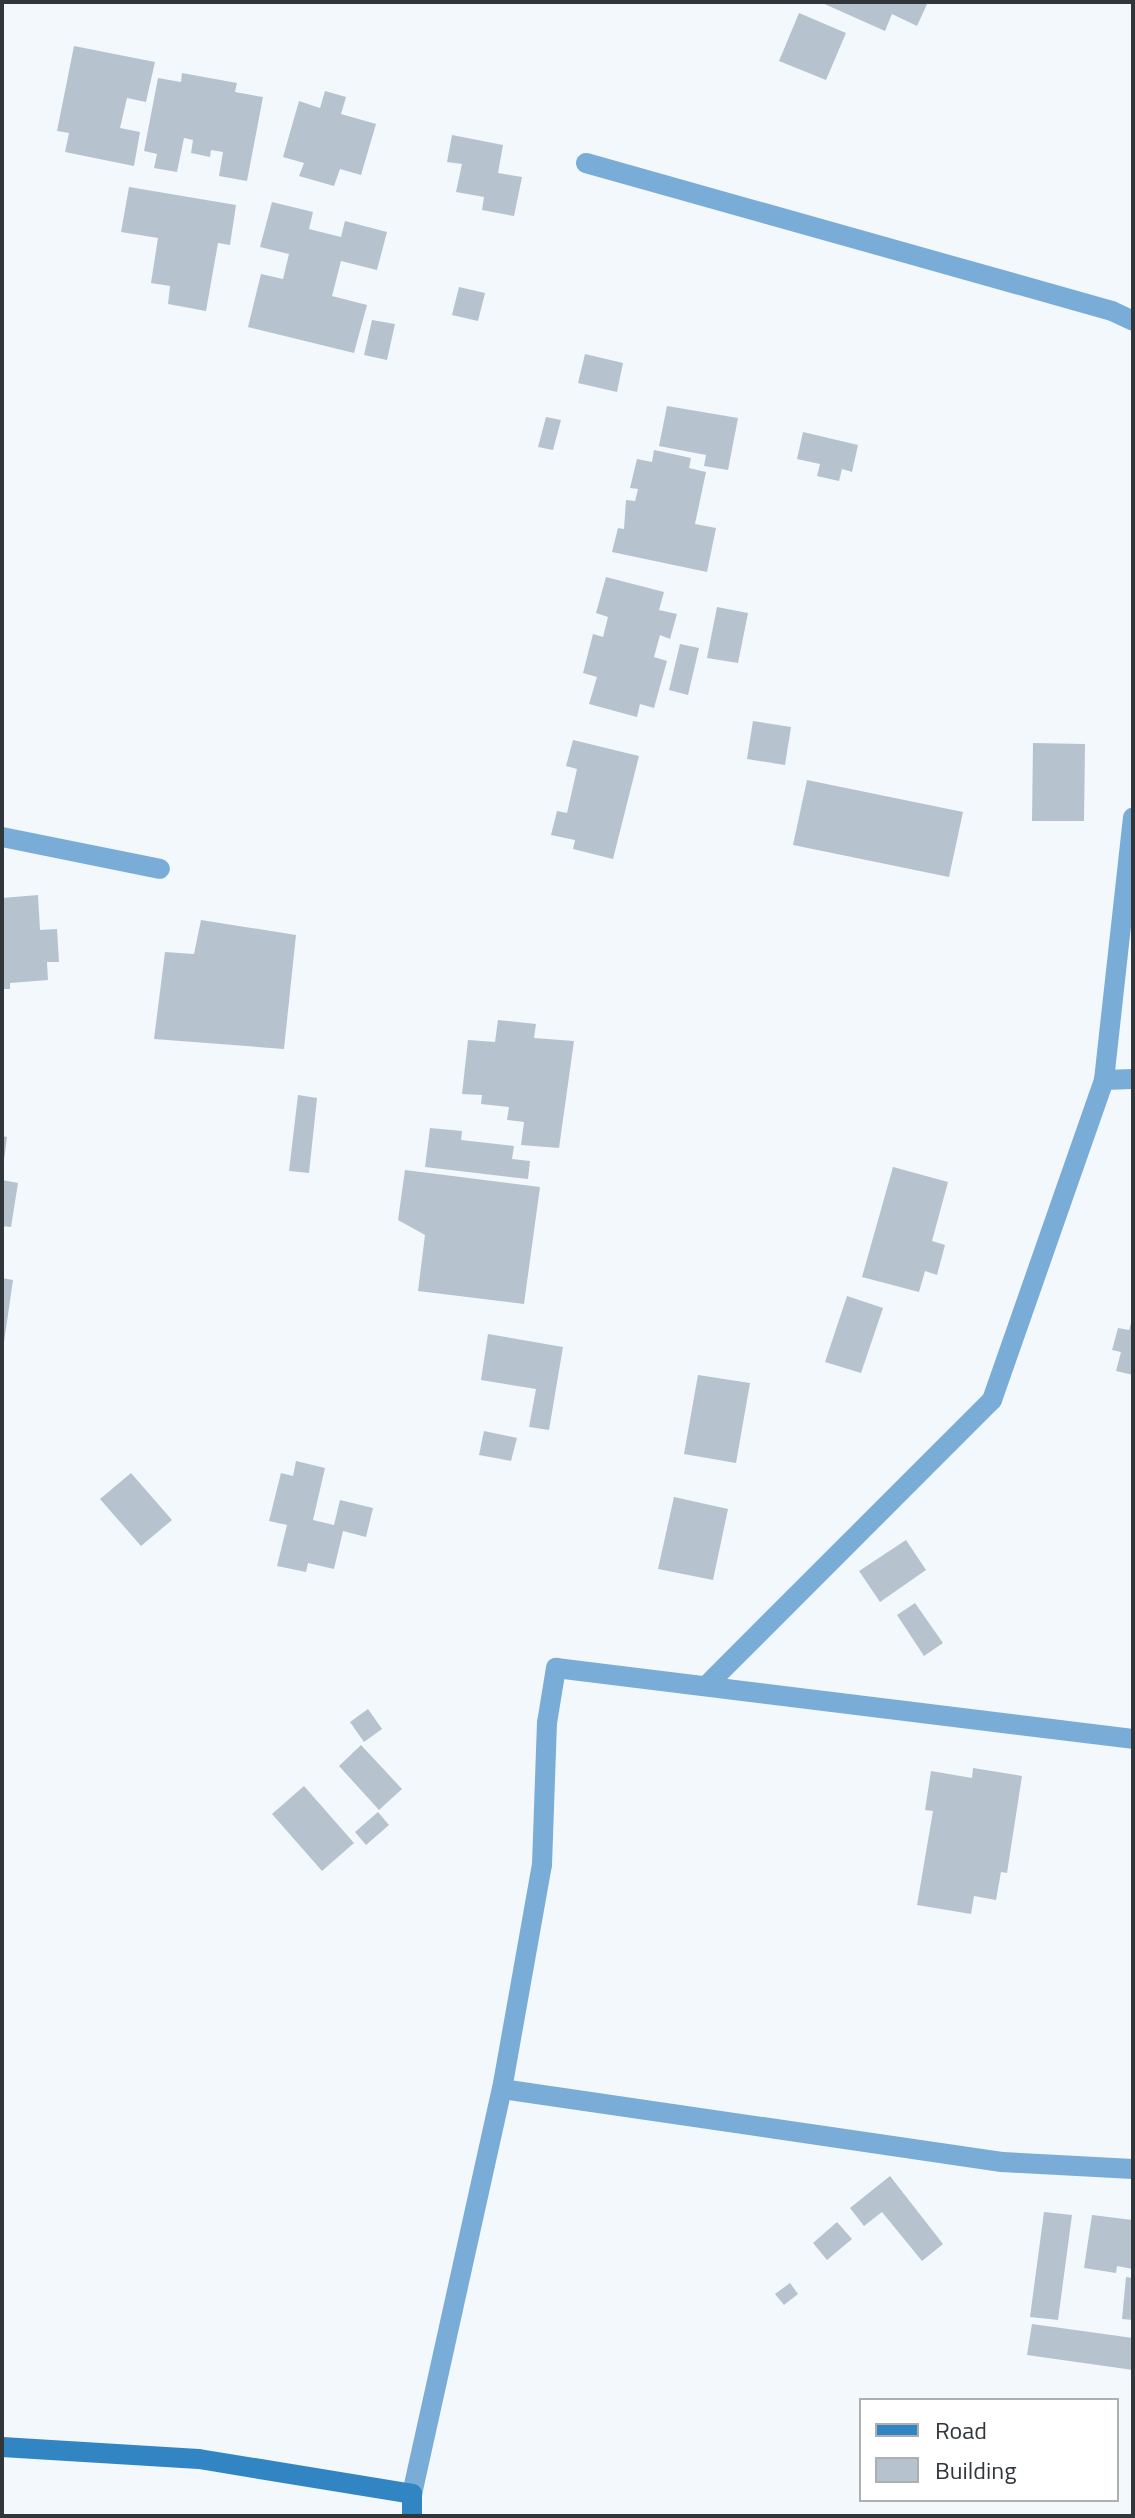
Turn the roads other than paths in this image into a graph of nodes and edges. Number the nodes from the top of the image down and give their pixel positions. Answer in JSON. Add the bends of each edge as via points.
{"nodes":[{"id":1,"x":586,"y":163,"type":"dead end"},
{"id":2,"x":1133,"y":321,"type":"edge"},
{"id":3,"x":1133,"y":818,"type":"edge"},
{"id":4,"x":2,"y":837,"type":"edge"},
{"id":5,"x":160,"y":869,"type":"dead end"},
{"id":6,"x":1133,"y":1079,"type":"edge"},
{"id":7,"x":1104,"y":1080,"type":"junction"},
{"id":8,"x":707,"y":1685,"type":"junction"},
{"id":9,"x":1133,"y":1739,"type":"edge"},
{"id":10,"x":502,"y":2089,"type":"junction"},
{"id":11,"x":1133,"y":2169,"type":"edge"},
{"id":12,"x":2,"y":2447,"type":"edge"},
{"id":13,"x":412,"y":2494,"type":"junction"},
{"id":14,"x":412,"y":2516,"type":"edge"}],
"edges":[{"from":1,"to":2,"type":"street"},
{"from":3,"to":7,"type":"street"},
{"from":4,"to":5,"type":"street"},
{"from":6,"to":7,"type":"street"},
{"from":7,"to":8,"type":"street","via":[[992,1400]]},
{"from":8,"to":9,"type":"street"},
{"from":8,"to":10,"type":"street","via":[[556,1668],[547,1723],[542,1865]]},
{"from":10,"to":11,"type":"street","via":[[1002,2162]]},
{"from":10,"to":13,"type":"street"},
{"from":12,"to":13,"type":"street","via":[[199,2459]]},
{"from":13,"to":14,"type":"street"}]}
